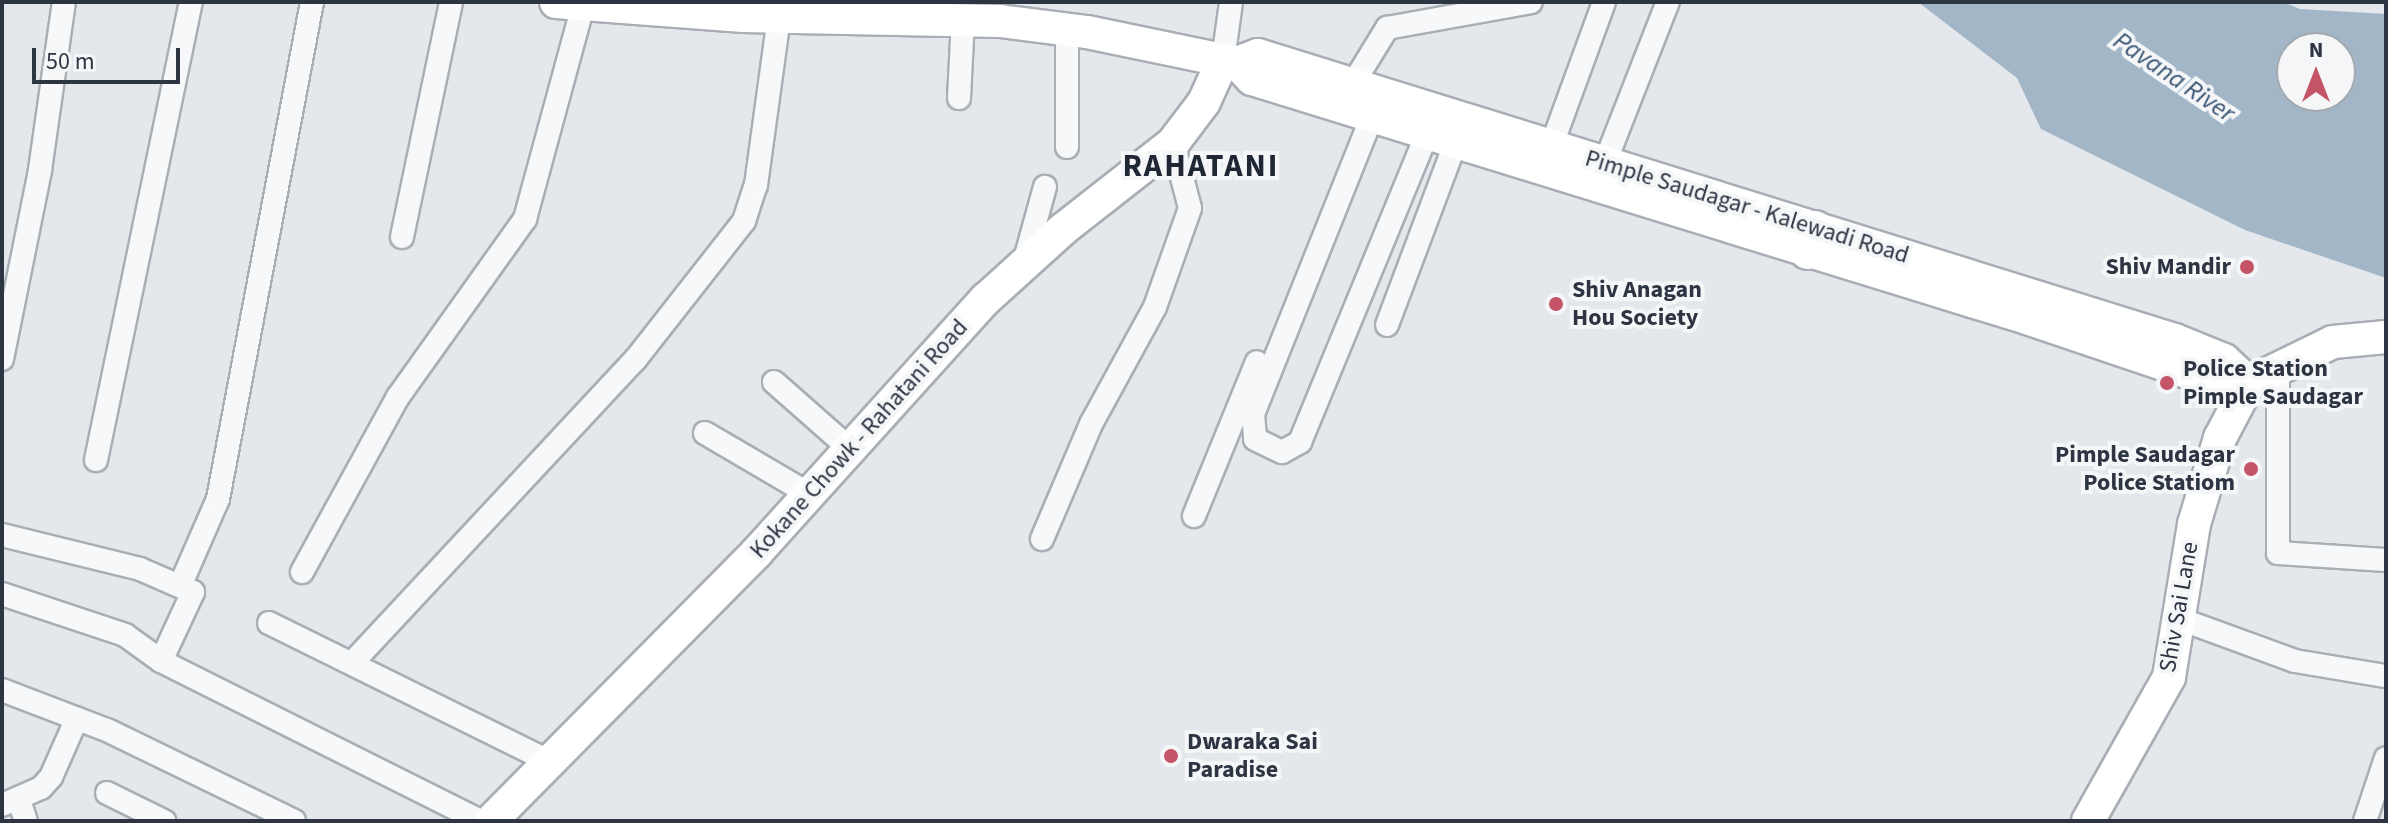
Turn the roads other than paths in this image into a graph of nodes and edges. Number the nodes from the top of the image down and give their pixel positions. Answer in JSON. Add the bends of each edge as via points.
{"nodes":[{"id":1,"x":64,"y":2,"type":"edge"},
{"id":2,"x":191,"y":2,"type":"edge"},
{"id":3,"x":312,"y":2,"type":"edge"},
{"id":4,"x":451,"y":2,"type":"edge"},
{"id":5,"x":1231,"y":2,"type":"edge"},
{"id":6,"x":1531,"y":2,"type":"edge"},
{"id":7,"x":1604,"y":2,"type":"edge"},
{"id":8,"x":1668,"y":2,"type":"edge"},
{"id":9,"x":569,"y":4,"type":"edge"},
{"id":10,"x":823,"y":9,"type":"edge"},
{"id":11,"x":779,"y":16,"type":"junction"},
{"id":12,"x":963,"y":19,"type":"junction"},
{"id":13,"x":1067,"y":29,"type":"junction"},
{"id":14,"x":1230,"y":61,"type":"junction"},
{"id":15,"x":959,"y":98,"type":"dead end"},
{"id":16,"x":1360,"y":99,"type":"junction"},
{"id":17,"x":1442,"y":136,"type":"junction"},
{"id":18,"x":1173,"y":143,"type":"junction"},
{"id":19,"x":1067,"y":147,"type":"dead end"},
{"id":20,"x":1551,"y":147,"type":"junction"},
{"id":21,"x":1604,"y":165,"type":"junction"},
{"id":22,"x":1045,"y":187,"type":"dead end"},
{"id":23,"x":402,"y":237,"type":"dead end"},
{"id":24,"x":1812,"y":240,"type":"junction"},
{"id":25,"x":1023,"y":266,"type":"junction"},
{"id":26,"x":1387,"y":325,"type":"dead end"},
{"id":27,"x":2386,"y":337,"type":"edge"},
{"id":28,"x":2,"y":359,"type":"edge"},
{"id":29,"x":2278,"y":366,"type":"junction"},
{"id":30,"x":774,"y":382,"type":"dead end"},
{"id":31,"x":2249,"y":383,"type":"junction"},
{"id":32,"x":705,"y":433,"type":"dead end"},
{"id":33,"x":850,"y":449,"type":"junction"},
{"id":34,"x":96,"y":460,"type":"dead end"},
{"id":35,"x":809,"y":494,"type":"junction"},
{"id":36,"x":1194,"y":516,"type":"dead end"},
{"id":37,"x":2,"y":535,"type":"edge"},
{"id":38,"x":1042,"y":539,"type":"dead end"},
{"id":39,"x":2386,"y":560,"type":"edge"},
{"id":40,"x":302,"y":572,"type":"dead end"},
{"id":41,"x":180,"y":586,"type":"junction"},
{"id":42,"x":2,"y":594,"type":"edge"},
{"id":43,"x":2180,"y":619,"type":"junction"},
{"id":44,"x":269,"y":623,"type":"dead end"},
{"id":45,"x":161,"y":661,"type":"junction"},
{"id":46,"x":353,"y":662,"type":"junction"},
{"id":47,"x":2386,"y":676,"type":"edge"},
{"id":48,"x":2,"y":690,"type":"edge"},
{"id":49,"x":77,"y":718,"type":"junction"},
{"id":50,"x":2386,"y":758,"type":"edge"},
{"id":51,"x":550,"y":762,"type":"junction"},
{"id":52,"x":107,"y":793,"type":"dead end"},
{"id":53,"x":16,"y":808,"type":"edge"},
{"id":54,"x":164,"y":821,"type":"edge"},
{"id":55,"x":294,"y":821,"type":"edge"},
{"id":56,"x":481,"y":821,"type":"edge"},
{"id":57,"x":491,"y":821,"type":"edge"},
{"id":58,"x":2088,"y":821,"type":"edge"},
{"id":59,"x":2365,"y":821,"type":"edge"}],
"edges":[{"from":1,"to":28,"type":"street","via":[[40,170]]},
{"from":2,"to":34,"type":"street"},
{"from":3,"to":41,"type":"street","via":[[218,499]]},
{"from":4,"to":23,"type":"street"},
{"from":5,"to":14,"type":"street"},
{"from":6,"to":16,"type":"street","via":[[1387,28]]},
{"from":7,"to":20,"type":"street"},
{"from":8,"to":21,"type":"street"},
{"from":9,"to":11,"type":"main road","name":"Pimple Saudagar - Kalewadi Road"},
{"from":9,"to":40,"type":"street","via":[[525,219],[392,407]]},
{"from":10,"to":11,"type":"main road","name":"Pimple Saudagar - Kalewadi Road"},
{"from":10,"to":12,"type":"main road","name":"Pimple Saudagar - Kalewadi Road"},
{"from":11,"to":46,"type":"street","via":[[756,185],[744,221],[635,360]]},
{"from":12,"to":13,"type":"main road","name":"Pimple Saudagar - Kalewadi Road"},
{"from":12,"to":15,"type":"street"},
{"from":13,"to":14,"type":"main road","name":"Pimple Saudagar - Kalewadi Road"},
{"from":13,"to":19,"type":"street"},
{"from":14,"to":16,"type":"main road","name":"Pimple Saudagar - Kalewadi Road","via":[[1258,55]]},
{"from":14,"to":18,"type":"main road","name":"Kokane Chowk - Rahatani Road"},
{"from":16,"to":17,"type":"main road","name":"Pimple Saudagar - Kalewadi Road"},
{"from":16,"to":17,"type":"street","via":[[1253,414],[1255,439],[1282,452],[1304,435]]},
{"from":16,"to":20,"type":"main road","name":"Pimple Saudagar - Kalewadi Road"},
{"from":16,"to":36,"type":"street"},
{"from":17,"to":24,"type":"main road","name":"Pimple Saudagar - Kalewadi Road"},
{"from":17,"to":26,"type":"street"},
{"from":18,"to":25,"type":"main road","name":"Kokane Chowk - Rahatani Road"},
{"from":18,"to":38,"type":"street","via":[[1190,208],[1155,307],[1091,424]]},
{"from":20,"to":21,"type":"main road","name":"Pimple Saudagar - Kalewadi Road"},
{"from":21,"to":24,"type":"main road","name":"Pimple Saudagar - Kalewadi Road"},
{"from":22,"to":25,"type":"street"},
{"from":24,"to":31,"type":"main road","name":"Pimple Saudagar - Kalewadi Road","via":[[2216,382]]},
{"from":25,"to":33,"type":"main road","name":"Kokane Chowk - Rahatani Road"},
{"from":27,"to":29,"type":"main road","via":[[2333,342]]},
{"from":29,"to":31,"type":"main road"},
{"from":29,"to":39,"type":"street","via":[[2278,553]]},
{"from":30,"to":33,"type":"street"},
{"from":31,"to":43,"type":"main road","name":"Shiv Sai Lane","via":[[2220,438],[2194,524]]},
{"from":32,"to":35,"type":"street"},
{"from":33,"to":35,"type":"main road","name":"Kokane Chowk - Rahatani Road"},
{"from":35,"to":51,"type":"main road","name":"Kokane Chowk - Rahatani Road"},
{"from":37,"to":41,"type":"street","via":[[140,569]]},
{"from":41,"to":45,"type":"street","via":[[193,592]]},
{"from":42,"to":45,"type":"street","via":[[125,635]]},
{"from":43,"to":47,"type":"street","via":[[2295,661]]},
{"from":43,"to":58,"type":"main road","name":"Shiv Sai Lane","via":[[2169,677]]},
{"from":44,"to":46,"type":"street"},
{"from":45,"to":56,"type":"street"},
{"from":46,"to":51,"type":"street"},
{"from":48,"to":49,"type":"street"},
{"from":49,"to":53,"type":"street","via":[[51,777]]},
{"from":49,"to":55,"type":"street"},
{"from":50,"to":59,"type":"street"},
{"from":51,"to":57,"type":"main road","name":"Kokane Chowk - Rahatani Road"},
{"from":52,"to":54,"type":"street"}]}
